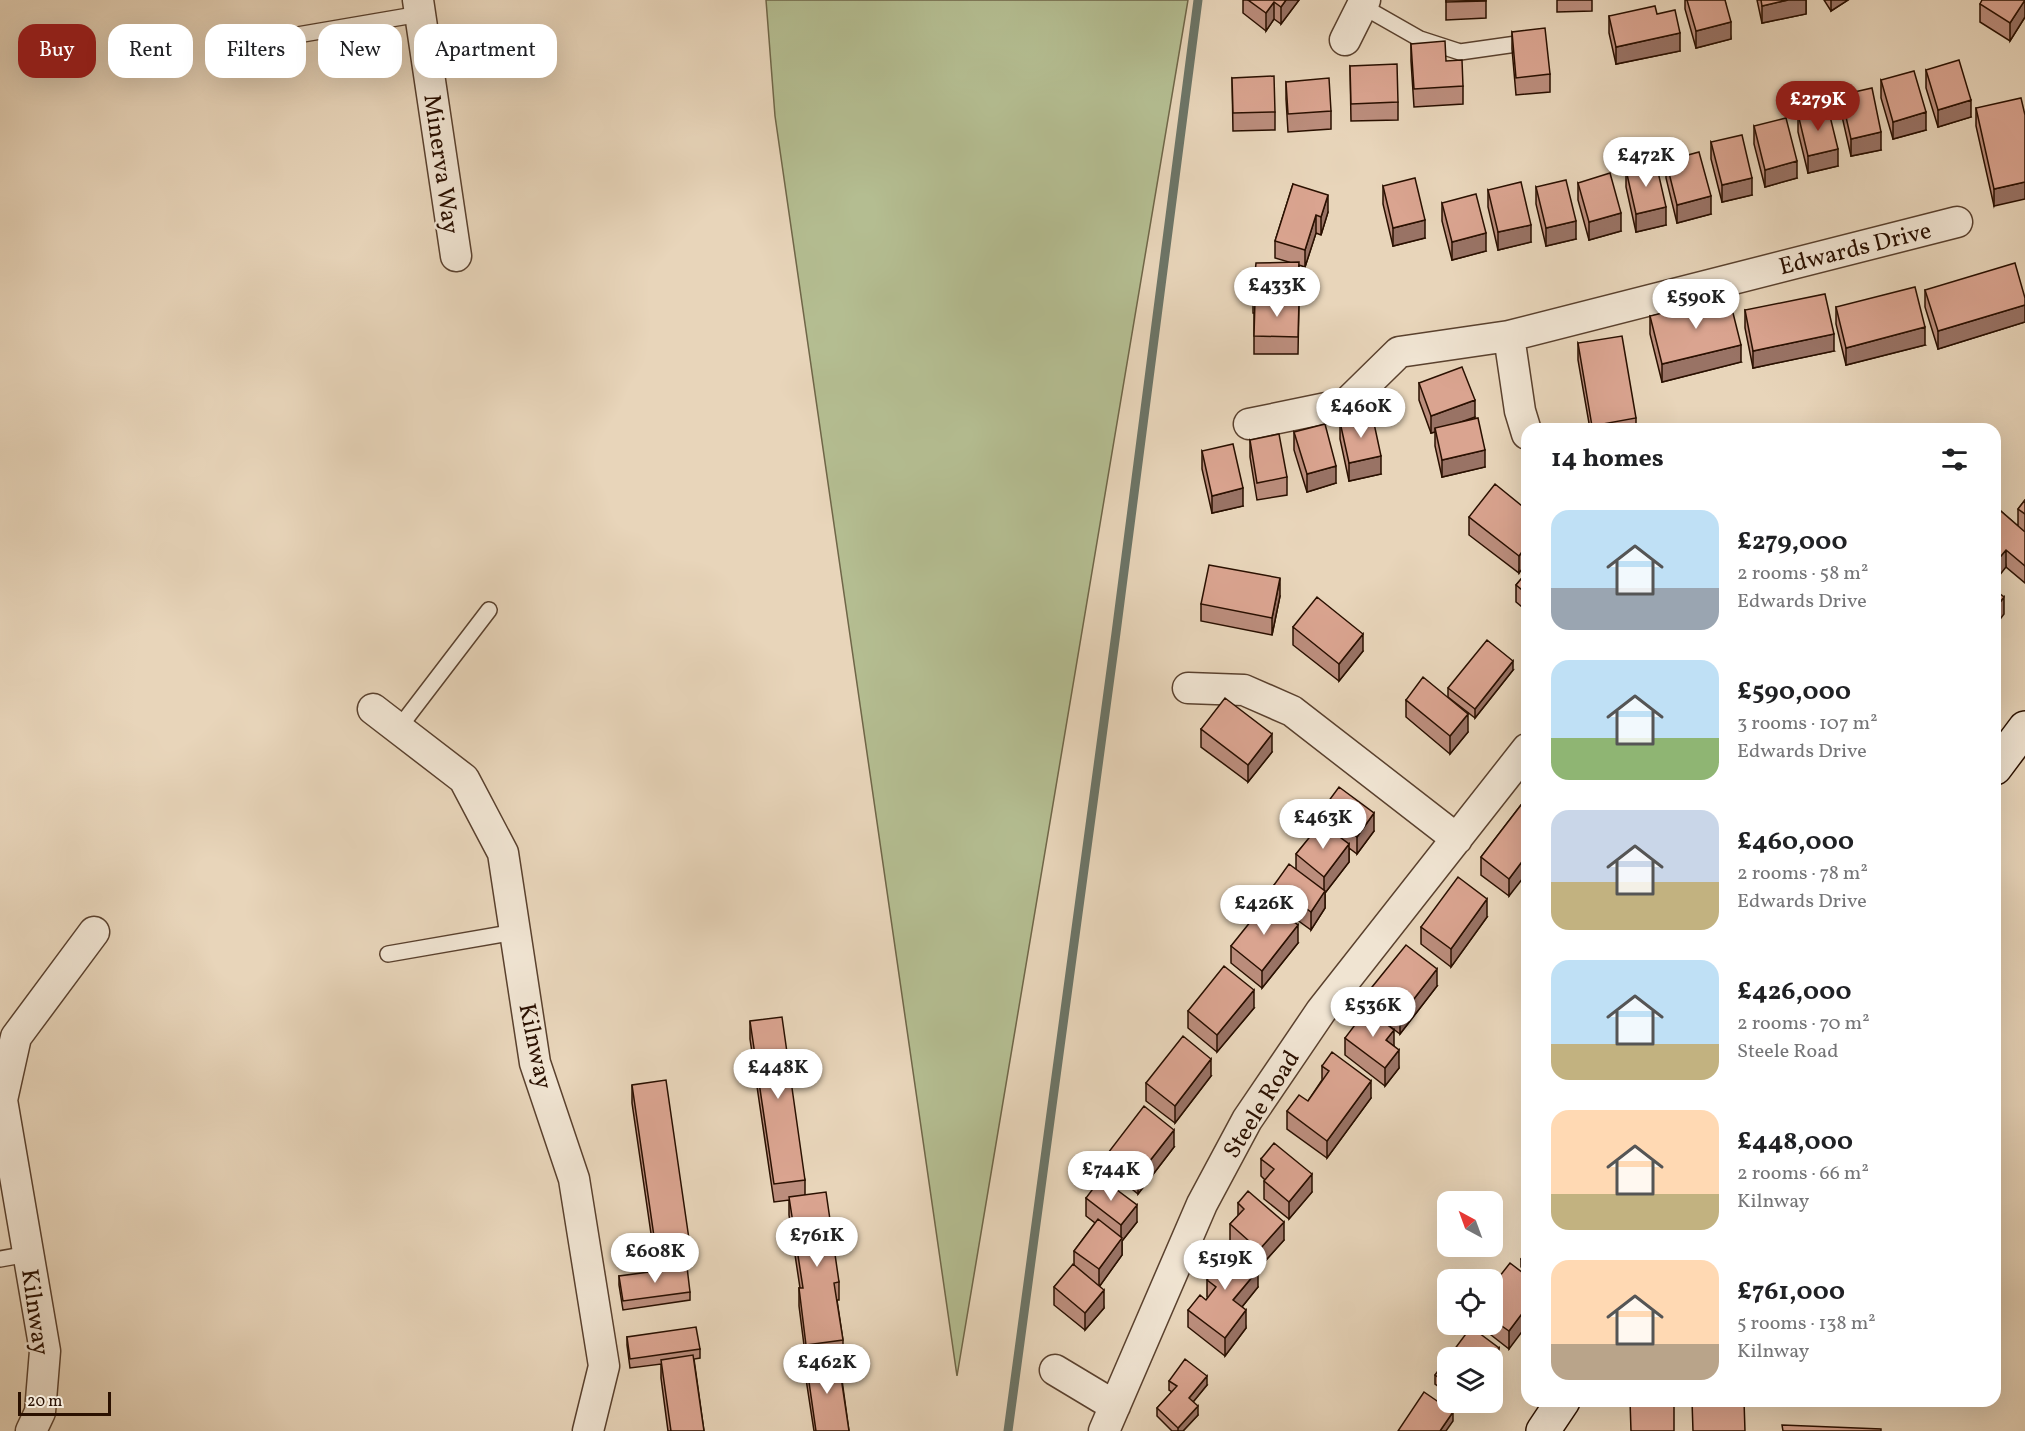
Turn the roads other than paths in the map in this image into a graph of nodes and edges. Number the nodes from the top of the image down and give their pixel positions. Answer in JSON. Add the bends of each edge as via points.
{"nodes":[{"id":1,"x":1364,"y":3,"type":"edge"},
{"id":2,"x":419,"y":7,"type":"edge"},
{"id":3,"x":306,"y":32,"type":"edge"},
{"id":4,"x":1345,"y":40,"type":"dead end"},
{"id":5,"x":1530,"y":42,"type":"edge"},
{"id":6,"x":1958,"y":222,"type":"dead end"},
{"id":7,"x":456,"y":256,"type":"dead end"},
{"id":8,"x":1509,"y":336,"type":"junction"},
{"id":9,"x":1524,"y":423,"type":"edge"},
{"id":10,"x":1249,"y":424,"type":"dead end"},
{"id":11,"x":489,"y":610,"type":"dead end"},
{"id":12,"x":1188,"y":688,"type":"dead end"},
{"id":13,"x":372,"y":709,"type":"dead end"},
{"id":14,"x":2025,"y":728,"type":"edge"},
{"id":15,"x":398,"y":729,"type":"junction"},
{"id":16,"x":1521,"y":756,"type":"edge"},
{"id":17,"x":2001,"y":760,"type":"edge"},
{"id":18,"x":1457,"y":839,"type":"junction"},
{"id":19,"x":94,"y":932,"type":"dead end"},
{"id":20,"x":515,"y":932,"type":"junction"},
{"id":21,"x":388,"y":954,"type":"dead end"},
{"id":22,"x":14,"y":1257,"type":"edge"},
{"id":23,"x":1055,"y":1370,"type":"dead end"},
{"id":24,"x":1559,"y":1407,"type":"edge"},
{"id":25,"x":1110,"y":1418,"type":"edge"},
{"id":26,"x":31,"y":1431,"type":"edge"},
{"id":27,"x":588,"y":1431,"type":"edge"},
{"id":28,"x":1543,"y":1431,"type":"edge"}],
"edges":[{"from":1,"to":4,"type":"street"},
{"from":1,"to":5,"type":"lane","via":[[1420,39],[1461,52]]},
{"from":2,"to":3,"type":"lane"},
{"from":2,"to":7,"type":"street","name":"Minerva Way"},
{"from":6,"to":8,"type":"street","name":"Edwards Drive"},
{"from":8,"to":9,"type":"street"},
{"from":8,"to":10,"type":"street","name":"Edwards Drive","via":[[1400,352],[1346,404]]},
{"from":11,"to":15,"type":"lane"},
{"from":12,"to":18,"type":"street","via":[[1244,690],[1292,711]]},
{"from":13,"to":15,"type":"street","name":"Kilnway"},
{"from":14,"to":17,"type":"street"},
{"from":15,"to":20,"type":"street","name":"Kilnway","via":[[464,779],[503,853]]},
{"from":16,"to":18,"type":"street","name":"Steele Road"},
{"from":18,"to":25,"type":"street","name":"Steele Road","via":[[1321,1011],[1247,1120],[1202,1204]]},
{"from":19,"to":22,"type":"street","name":"Kilnway","via":[[16,1037],[2,1100]]},
{"from":20,"to":21,"type":"lane"},
{"from":20,"to":27,"type":"street","name":"Kilnway","via":[[535,1063],[574,1179],[604,1366]]},
{"from":22,"to":26,"type":"street","name":"Kilnway","via":[[45,1352],[40,1412]]},
{"from":23,"to":25,"type":"street","name":"Steele Road"},
{"from":24,"to":28,"type":"street"}]}
